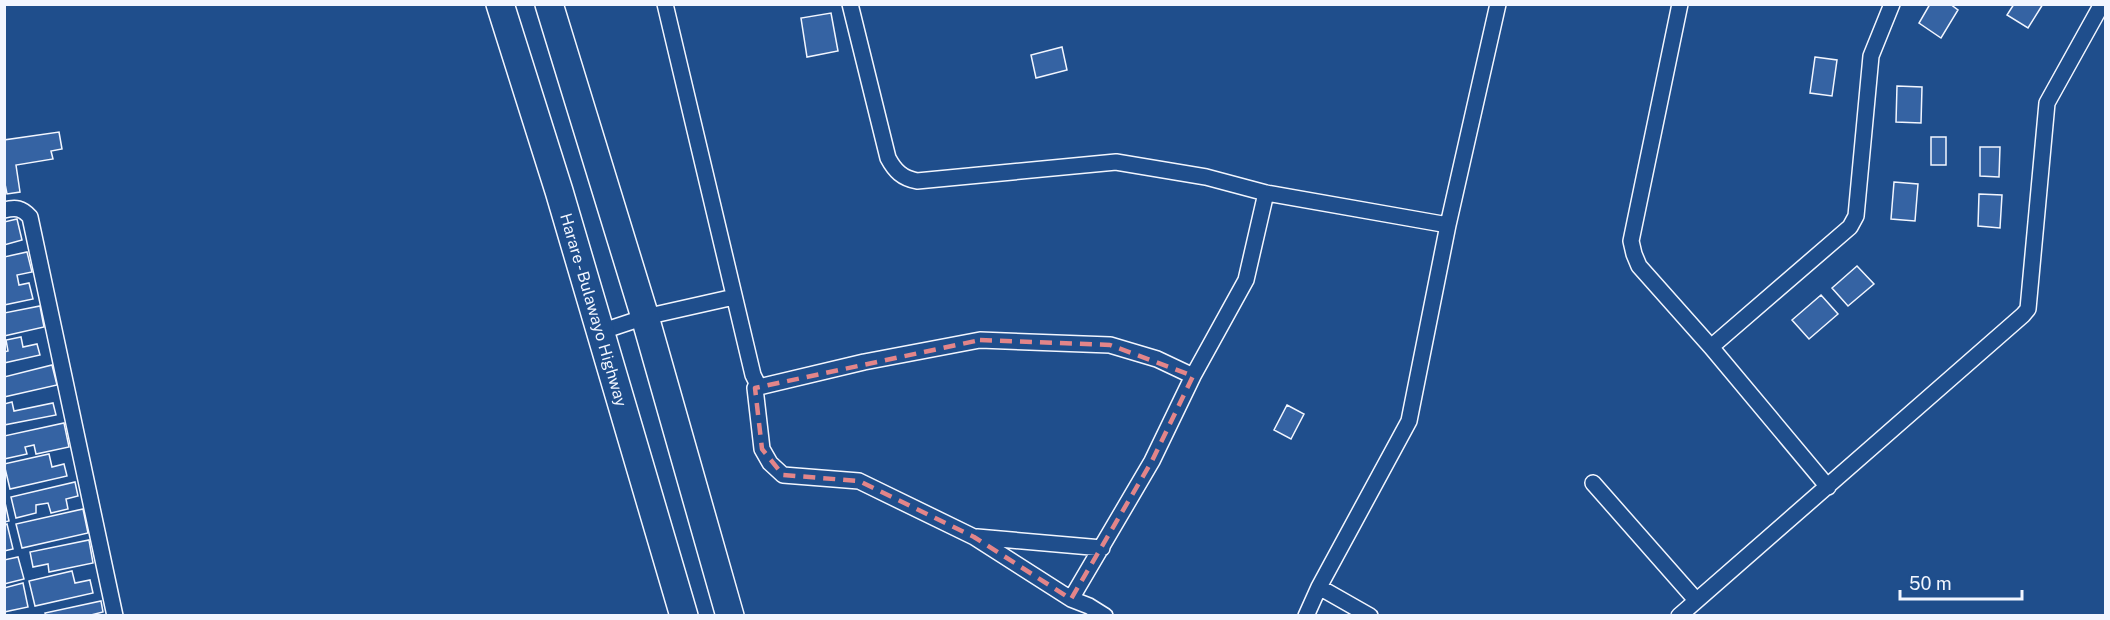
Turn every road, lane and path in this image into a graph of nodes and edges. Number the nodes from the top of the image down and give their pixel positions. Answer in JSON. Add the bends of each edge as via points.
{"nodes":[{"id":1,"x":500,"y":4,"type":"edge"},
{"id":2,"x":549,"y":4,"type":"edge"},
{"id":3,"x":665,"y":4,"type":"edge"},
{"id":4,"x":850,"y":4,"type":"edge"},
{"id":5,"x":1498,"y":4,"type":"edge"},
{"id":6,"x":1680,"y":4,"type":"edge"},
{"id":7,"x":1893,"y":4,"type":"edge"},
{"id":8,"x":2102,"y":4,"type":"edge"},
{"id":9,"x":1266,"y":193,"type":"junction"},
{"id":10,"x":4,"y":210,"type":"edge"},
{"id":11,"x":1448,"y":225,"type":"junction"},
{"id":12,"x":734,"y":297,"type":"junction"},
{"id":13,"x":645,"y":317,"type":"junction"},
{"id":14,"x":600,"y":332,"type":"junction"},
{"id":15,"x":1711,"y":347,"type":"junction"},
{"id":16,"x":1193,"y":376,"type":"junction"},
{"id":17,"x":755,"y":388,"type":"junction"},
{"id":18,"x":1593,"y":483,"type":"dead end"},
{"id":19,"x":1828,"y":488,"type":"junction"},
{"id":20,"x":974,"y":537,"type":"junction"},
{"id":21,"x":1102,"y":549,"type":"junction"},
{"id":22,"x":1319,"y":587,"type":"junction"},
{"id":23,"x":1071,"y":599,"type":"junction"},
{"id":24,"x":1696,"y":600,"type":"junction"},
{"id":25,"x":115,"y":615,"type":"edge"},
{"id":26,"x":684,"y":615,"type":"edge"},
{"id":27,"x":730,"y":615,"type":"edge"},
{"id":28,"x":1105,"y":615,"type":"edge"},
{"id":29,"x":1306,"y":615,"type":"edge"},
{"id":30,"x":1370,"y":615,"type":"edge"},
{"id":31,"x":1679,"y":615,"type":"edge"}],
"edges":[{"from":1,"to":14,"type":"highway","name":"Harare - Bulawayo Highway"},
{"from":2,"to":13,"type":"highway"},
{"from":3,"to":12,"type":"street"},
{"from":4,"to":9,"type":"street","via":[[888,158],[892,167],[908,179],[1116,162],[1206,177]]},
{"from":5,"to":11,"type":"street"},
{"from":6,"to":15,"type":"street","via":[[1631,242],[1639,266]]},
{"from":7,"to":15,"type":"street","via":[[1871,56],[1856,216],[1850,227]]},
{"from":8,"to":19,"type":"street","via":[[2047,104],[2028,309]]},
{"from":9,"to":11,"type":"street"},
{"from":9,"to":16,"type":"street","via":[[1246,280]]},
{"from":10,"to":25,"type":"street","via":[[14,207],[30,217]]},
{"from":11,"to":22,"type":"street","via":[[1409,421]]},
{"from":12,"to":13,"type":"street"},
{"from":12,"to":17,"type":"street","via":[[757,383]]},
{"from":13,"to":14,"type":"street"},
{"from":13,"to":27,"type":"highway"},
{"from":14,"to":26,"type":"highway","name":"Harare - Bulawayo Highway"},
{"from":15,"to":19,"type":"street"},
{"from":16,"to":17,"type":"street","via":[[1157,359],[1110,345],[980,340]]},
{"from":16,"to":21,"type":"street","via":[[1152,461]]},
{"from":17,"to":20,"type":"street","via":[[762,449],[783,475],[859,481]]},
{"from":18,"to":24,"type":"street"},
{"from":19,"to":24,"type":"street"},
{"from":20,"to":21,"type":"street"},
{"from":20,"to":23,"type":"street"},
{"from":21,"to":23,"type":"street"},
{"from":22,"to":29,"type":"street"},
{"from":22,"to":30,"type":"street"},
{"from":23,"to":28,"type":"street"},
{"from":24,"to":31,"type":"street"}]}
